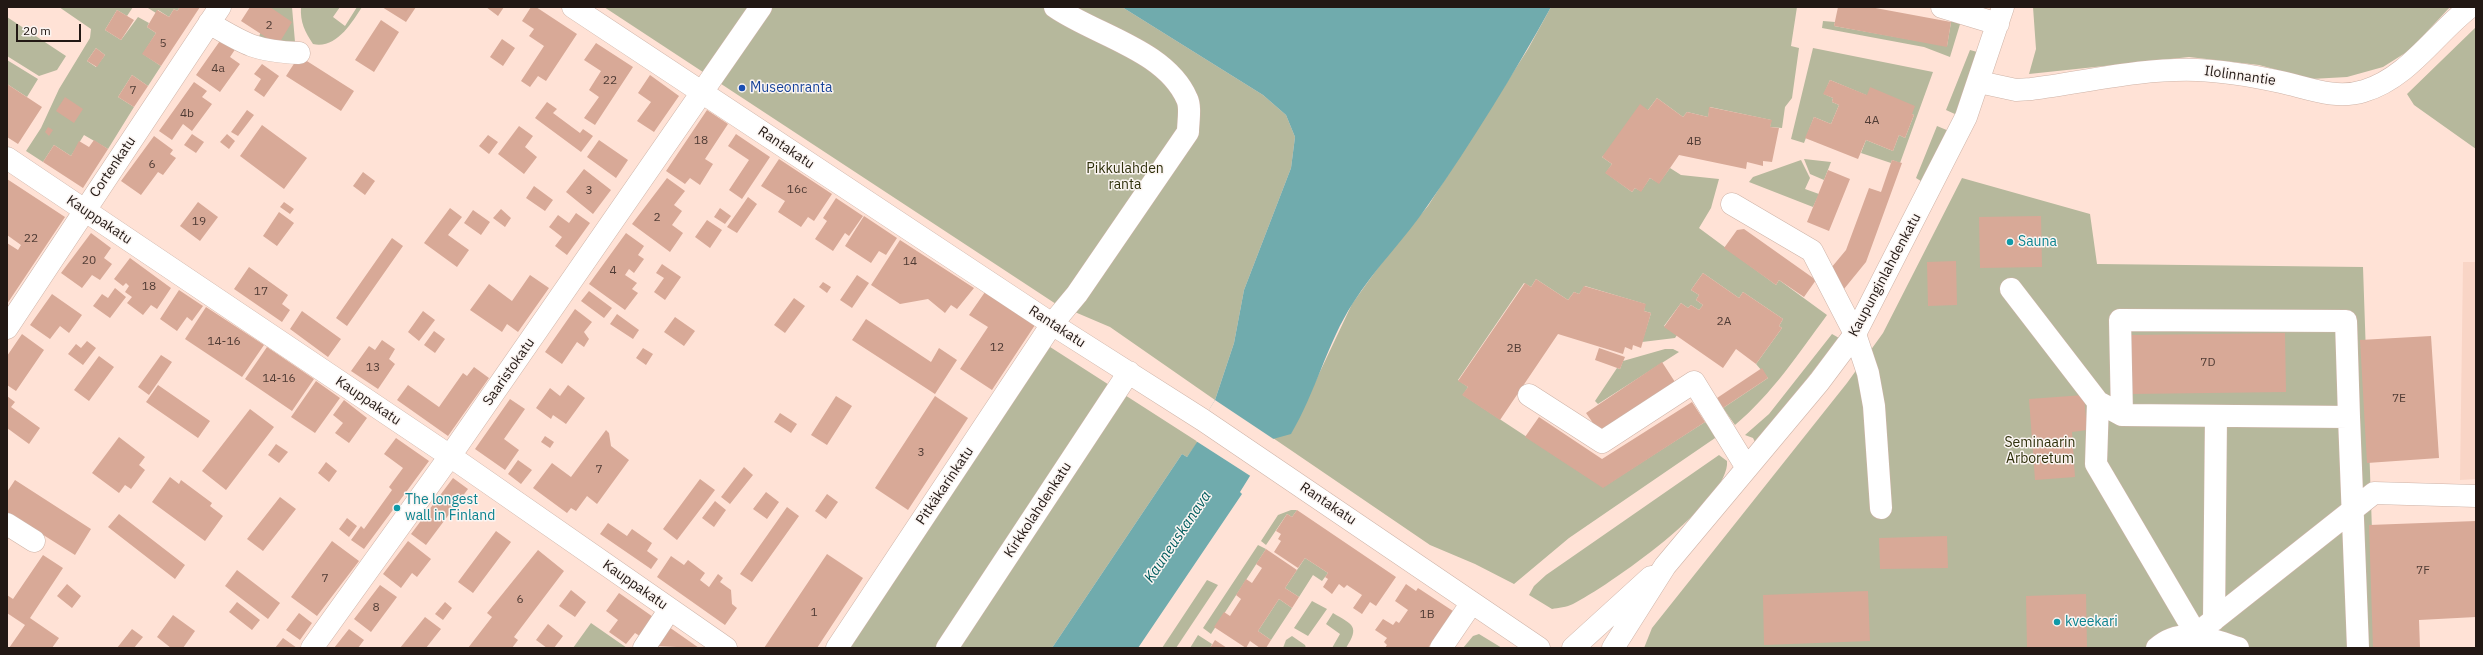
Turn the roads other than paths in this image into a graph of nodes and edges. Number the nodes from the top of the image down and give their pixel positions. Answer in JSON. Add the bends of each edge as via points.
{"nodes":[{"id":1,"x":573,"y":7,"type":"edge"},
{"id":2,"x":761,"y":7,"type":"edge"},
{"id":3,"x":1055,"y":7,"type":"edge"},
{"id":4,"x":1942,"y":7,"type":"edge"},
{"id":5,"x":2470,"y":7,"type":"edge"},
{"id":6,"x":215,"y":15,"type":"edge"},
{"id":7,"x":2001,"y":15,"type":"edge"},
{"id":8,"x":299,"y":53,"type":"dead end"},
{"id":9,"x":1979,"y":82,"type":"junction"},
{"id":10,"x":702,"y":92,"type":"junction"},
{"id":11,"x":7,"y":158,"type":"edge"},
{"id":12,"x":1732,"y":204,"type":"dead end"},
{"id":13,"x":84,"y":210,"type":"junction"},
{"id":14,"x":2011,"y":289,"type":"dead end"},
{"id":15,"x":1052,"y":324,"type":"junction"},
{"id":16,"x":7,"y":328,"type":"edge"},
{"id":17,"x":1855,"y":334,"type":"junction"},
{"id":18,"x":1129,"y":372,"type":"junction"},
{"id":19,"x":1529,"y":395,"type":"dead end"},
{"id":20,"x":2098,"y":402,"type":"junction"},
{"id":21,"x":2122,"y":415,"type":"junction"},
{"id":22,"x":2216,"y":416,"type":"junction"},
{"id":23,"x":2349,"y":417,"type":"junction"},
{"id":24,"x":450,"y":456,"type":"junction"},
{"id":25,"x":1747,"y":468,"type":"junction"},
{"id":26,"x":2476,"y":496,"type":"edge"},
{"id":27,"x":1881,"y":508,"type":"dead end"},
{"id":28,"x":2352,"y":511,"type":"junction"},
{"id":29,"x":7,"y":524,"type":"edge"},
{"id":30,"x":34,"y":540,"type":"dead end"},
{"id":31,"x":1665,"y":566,"type":"junction"},
{"id":32,"x":1471,"y":604,"type":"junction"},
{"id":33,"x":670,"y":609,"type":"junction"},
{"id":34,"x":2214,"y":620,"type":"junction"},
{"id":35,"x":2196,"y":634,"type":"junction"},
{"id":36,"x":312,"y":648,"type":"edge"},
{"id":37,"x":644,"y":648,"type":"edge"},
{"id":38,"x":726,"y":648,"type":"edge"},
{"id":39,"x":838,"y":648,"type":"edge"},
{"id":40,"x":946,"y":648,"type":"edge"},
{"id":41,"x":1441,"y":648,"type":"edge"},
{"id":42,"x":1539,"y":648,"type":"edge"},
{"id":43,"x":1573,"y":648,"type":"edge"},
{"id":44,"x":1613,"y":648,"type":"edge"},
{"id":45,"x":2157,"y":648,"type":"edge"},
{"id":46,"x":2238,"y":648,"type":"edge"},
{"id":47,"x":2358,"y":648,"type":"edge"}],
"edges":[{"from":1,"to":10,"type":"street","name":"Rantakatu"},
{"from":2,"to":10,"type":"street","name":"Saaristokatu"},
{"from":3,"to":15,"type":"street","name":"Pitkäkarinkatu","via":[[1141,53],[1174,77],[1188,100],[1188,132],[1078,294]]},
{"from":4,"to":7,"type":"street"},
{"from":5,"to":9,"type":"street","name":"Ilolinnantie","via":[[2393,76],[2378,86],[2352,94],[2328,93],[2237,72],[2197,70],[2145,72],[2024,90]]},
{"from":6,"to":8,"type":"street","via":[[233,37],[260,50]]},
{"from":6,"to":13,"type":"street","name":"Cortenkatu"},
{"from":7,"to":9,"type":"street","name":"Kaupunginlahdenkatu"},
{"from":9,"to":17,"type":"street","name":"Kaupunginlahdenkatu","via":[[1966,117]]},
{"from":10,"to":15,"type":"street","name":"Rantakatu"},
{"from":10,"to":24,"type":"street","name":"Saaristokatu"},
{"from":11,"to":13,"type":"street","name":"Kauppakatu"},
{"from":12,"to":17,"type":"street","via":[[1812,251]]},
{"from":13,"to":16,"type":"street","name":"Cortenkatu"},
{"from":13,"to":24,"type":"street","name":"Kauppakatu"},
{"from":14,"to":20,"type":"street"},
{"from":15,"to":18,"type":"street","name":"Rantakatu"},
{"from":15,"to":39,"type":"street","name":"Pitkäkarinkatu"},
{"from":17,"to":25,"type":"street","name":"Kaupunginlahdenkatu","via":[[1819,382]]},
{"from":17,"to":27,"type":"street","via":[[1868,374],[1874,406]]},
{"from":18,"to":32,"type":"street","name":"Rantakatu"},
{"from":18,"to":40,"type":"street","name":"Kirkkolahdenkatu"},
{"from":19,"to":25,"type":"street","via":[[1602,442],[1694,382]]},
{"from":20,"to":21,"type":"street"},
{"from":20,"to":35,"type":"street","via":[[2096,464]]},
{"from":21,"to":22,"type":"street"},
{"from":21,"to":23,"type":"street","via":[[2120,320],[2331,321],[2346,322]]},
{"from":22,"to":23,"type":"street"},
{"from":22,"to":34,"type":"street"},
{"from":23,"to":28,"type":"street"},
{"from":24,"to":33,"type":"street","name":"Kauppakatu"},
{"from":24,"to":36,"type":"street","name":"Saaristokatu"},
{"from":25,"to":31,"type":"street","name":"Kaupunginlahdenkatu"},
{"from":26,"to":28,"type":"street","via":[[2374,493]]},
{"from":28,"to":34,"type":"street"},
{"from":28,"to":47,"type":"street"},
{"from":29,"to":30,"type":"street"},
{"from":31,"to":43,"type":"street","name":"Kaupunginlahdenkatu","via":[[1612,610]]},
{"from":31,"to":44,"type":"street","name":"Kaupunginlahdenkatu"},
{"from":32,"to":41,"type":"street"},
{"from":32,"to":42,"type":"street","name":"Rantakatu"},
{"from":33,"to":37,"type":"street"},
{"from":33,"to":38,"type":"street","name":"Kauppakatu"},
{"from":34,"to":35,"type":"street"},
{"from":35,"to":45,"type":"street","via":[[2165,641]]},
{"from":35,"to":46,"type":"street"}]}
